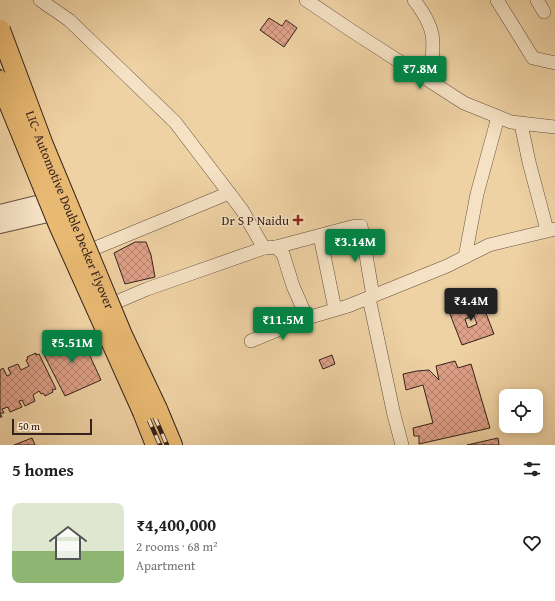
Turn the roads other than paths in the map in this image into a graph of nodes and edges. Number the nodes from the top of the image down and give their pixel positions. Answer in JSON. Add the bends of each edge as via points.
{"nodes":[{"id":1,"x":40,"y":0,"type":"edge"},
{"id":2,"x":306,"y":0,"type":"edge"},
{"id":3,"x":497,"y":0,"type":"edge"},
{"id":4,"x":537,"y":0,"type":"edge"},
{"id":5,"x":421,"y":3,"type":"edge"},
{"id":6,"x":544,"y":12,"type":"dead end"},
{"id":7,"x":0,"y":30,"type":"edge"},
{"id":8,"x":555,"y":63,"type":"edge"},
{"id":9,"x":0,"y":81,"type":"edge"},
{"id":10,"x":432,"y":82,"type":"junction"},
{"id":11,"x":498,"y":117,"type":"junction"},
{"id":12,"x":521,"y":124,"type":"junction"},
{"id":13,"x":555,"y":127,"type":"edge"},
{"id":14,"x":229,"y":193,"type":"junction"},
{"id":15,"x":0,"y":213,"type":"edge"},
{"id":16,"x":0,"y":225,"type":"edge"},
{"id":17,"x":551,"y":229,"type":"edge"},
{"id":18,"x":320,"y":236,"type":"junction"},
{"id":19,"x":270,"y":247,"type":"junction"},
{"id":20,"x":93,"y":249,"type":"dead end"},
{"id":21,"x":465,"y":257,"type":"junction"},
{"id":22,"x":371,"y":297,"type":"junction"},
{"id":23,"x":114,"y":303,"type":"dead end"},
{"id":24,"x":335,"y":310,"type":"junction"},
{"id":25,"x":307,"y":318,"type":"junction"},
{"id":26,"x":251,"y":341,"type":"dead end"},
{"id":27,"x":150,"y":410,"type":"junction"},
{"id":28,"x":156,"y":445,"type":"edge"},
{"id":29,"x":172,"y":445,"type":"edge"},
{"id":30,"x":402,"y":445,"type":"edge"}],
"edges":[{"from":1,"to":14,"type":"street","via":[[69,20],[175,122]]},
{"from":2,"to":10,"type":"street"},
{"from":3,"to":8,"type":"street","via":[[533,58]]},
{"from":4,"to":6,"type":"street"},
{"from":5,"to":10,"type":"street","via":[[431,28],[434,45],[430,78]]},
{"from":7,"to":27,"type":"main road","name":"LIC- Automotive Double Decker Flyover","bridge":true,"via":[[43,145],[122,334]]},
{"from":9,"to":27,"type":"main road","name":"LIC- Automotive Double Decker Flyover","bridge":true,"via":[[62,232]]},
{"from":10,"to":11,"type":"street","via":[[464,103]]},
{"from":11,"to":12,"type":"street"},
{"from":11,"to":21,"type":"street","via":[[477,194]]},
{"from":12,"to":13,"type":"street"},
{"from":12,"to":17,"type":"street","via":[[528,162]]},
{"from":14,"to":19,"type":"street"},
{"from":14,"to":20,"type":"street"},
{"from":15,"to":16,"type":"street","via":[[72,202]]},
{"from":17,"to":21,"type":"street","via":[[488,245]]},
{"from":18,"to":19,"type":"street"},
{"from":18,"to":22,"type":"street","via":[[361,226]]},
{"from":18,"to":24,"type":"street"},
{"from":19,"to":23,"type":"street","via":[[147,288]]},
{"from":19,"to":25,"type":"street","via":[[283,254]]},
{"from":21,"to":22,"type":"street"},
{"from":22,"to":24,"type":"street"},
{"from":22,"to":30,"type":"street"},
{"from":24,"to":25,"type":"street"},
{"from":25,"to":26,"type":"street"},
{"from":27,"to":28,"type":"main road"},
{"from":27,"to":29,"type":"main road"}]}
